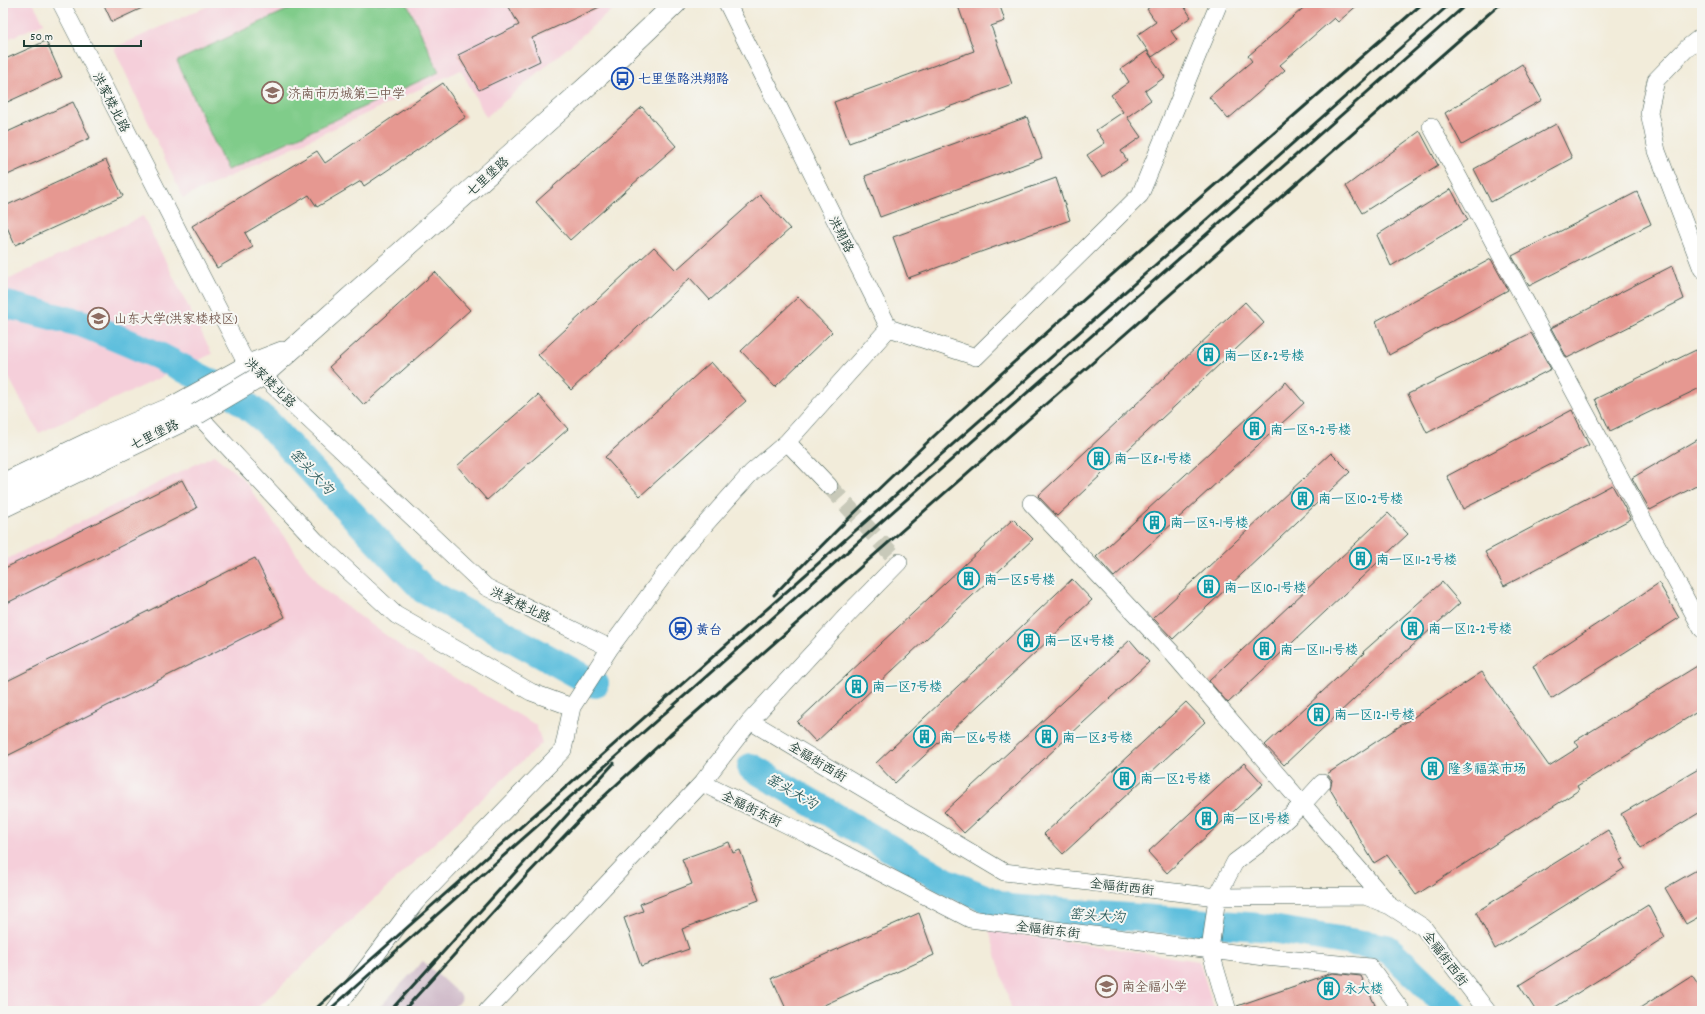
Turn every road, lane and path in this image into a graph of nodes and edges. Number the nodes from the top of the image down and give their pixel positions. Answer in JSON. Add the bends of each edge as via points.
{"nodes":[{"id":1,"x":61,"y":3,"type":"edge"},
{"id":2,"x":676,"y":3,"type":"edge"},
{"id":3,"x":727,"y":3,"type":"edge"},
{"id":4,"x":1219,"y":3,"type":"edge"},
{"id":5,"x":1702,"y":36,"type":"edge"},
{"id":6,"x":1431,"y":126,"type":"dead end"},
{"id":7,"x":1702,"y":269,"type":"edge"},
{"id":8,"x":889,"y":328,"type":"junction"},
{"id":9,"x":257,"y":370,"type":"junction"},
{"id":10,"x":192,"y":406,"type":"junction"},
{"id":11,"x":787,"y":442,"type":"junction"},
{"id":12,"x":3,"y":484,"type":"edge"},
{"id":13,"x":829,"y":486,"type":"tunnel mouth"},
{"id":14,"x":1031,"y":503,"type":"dead end"},
{"id":15,"x":3,"y":507,"type":"edge"},
{"id":16,"x":899,"y":562,"type":"dead end"},
{"id":17,"x":1702,"y":629,"type":"edge"},
{"id":18,"x":610,"y":648,"type":"junction"},
{"id":19,"x":572,"y":707,"type":"junction"},
{"id":20,"x":750,"y":721,"type":"junction"},
{"id":21,"x":702,"y":783,"type":"junction"},
{"id":22,"x":1322,"y":784,"type":"dead end"},
{"id":23,"x":1302,"y":805,"type":"junction"},
{"id":24,"x":1216,"y":897,"type":"junction"},
{"id":25,"x":1390,"y":906,"type":"junction"},
{"id":26,"x":1210,"y":950,"type":"junction"},
{"id":27,"x":334,"y":1011,"type":"edge"},
{"id":28,"x":487,"y":1011,"type":"edge"},
{"id":29,"x":1228,"y":1011,"type":"edge"},
{"id":30,"x":1402,"y":1011,"type":"edge"},
{"id":31,"x":1487,"y":1011,"type":"edge"}],
"edges":[{"from":1,"to":9,"type":"street","name":"洪家楼北路","via":[[243,357]]},
{"from":2,"to":9,"type":"main road","name":"七里堡路","via":[[612,64],[297,346]]},
{"from":3,"to":8,"type":"street","name":"洪翔路"},
{"from":4,"to":8,"type":"street","via":[[1140,195],[988,346],[976,357]]},
{"from":5,"to":7,"type":"street","via":[[1688,46],[1656,80],[1649,112],[1656,151]]},
{"from":6,"to":17,"type":"street"},
{"from":8,"to":11,"type":"street"},
{"from":9,"to":10,"type":"main road","name":"七里堡路","bridge":true},
{"from":9,"to":18,"type":"street","name":"洪家楼北路","via":[[486,587]]},
{"from":10,"to":12,"type":"main road","name":"七里堡路","via":[[93,441]]},
{"from":10,"to":15,"type":"main road","name":"七里堡路"},
{"from":10,"to":19,"type":"street","via":[[316,541],[396,615],[531,692]]},
{"from":11,"to":13,"type":"street"},
{"from":11,"to":18,"type":"street","via":[[752,472],[683,549]]},
{"from":14,"to":23,"type":"street","via":[[1174,655]]},
{"from":16,"to":20,"type":"street"},
{"from":18,"to":19,"type":"street"},
{"from":19,"to":27,"type":"street","via":[[563,750],[416,902]]},
{"from":20,"to":21,"type":"street"},
{"from":20,"to":24,"type":"street","name":"全福街西街","via":[[1004,872]]},
{"from":21,"to":26,"type":"street","name":"全福街东街","via":[[970,919]]},
{"from":21,"to":28,"type":"street"},
{"from":22,"to":23,"type":"street"},
{"from":23,"to":24,"type":"street","via":[[1235,862]]},
{"from":23,"to":25,"type":"street"},
{"from":24,"to":25,"type":"street","name":"全福街西街","via":[[1365,896]]},
{"from":24,"to":26,"type":"street"},
{"from":25,"to":31,"type":"street","name":"全福街西街","via":[[1423,927]]},
{"from":26,"to":29,"type":"street"},
{"from":26,"to":30,"type":"street","name":"全福街东街","via":[[1370,966]]}]}
